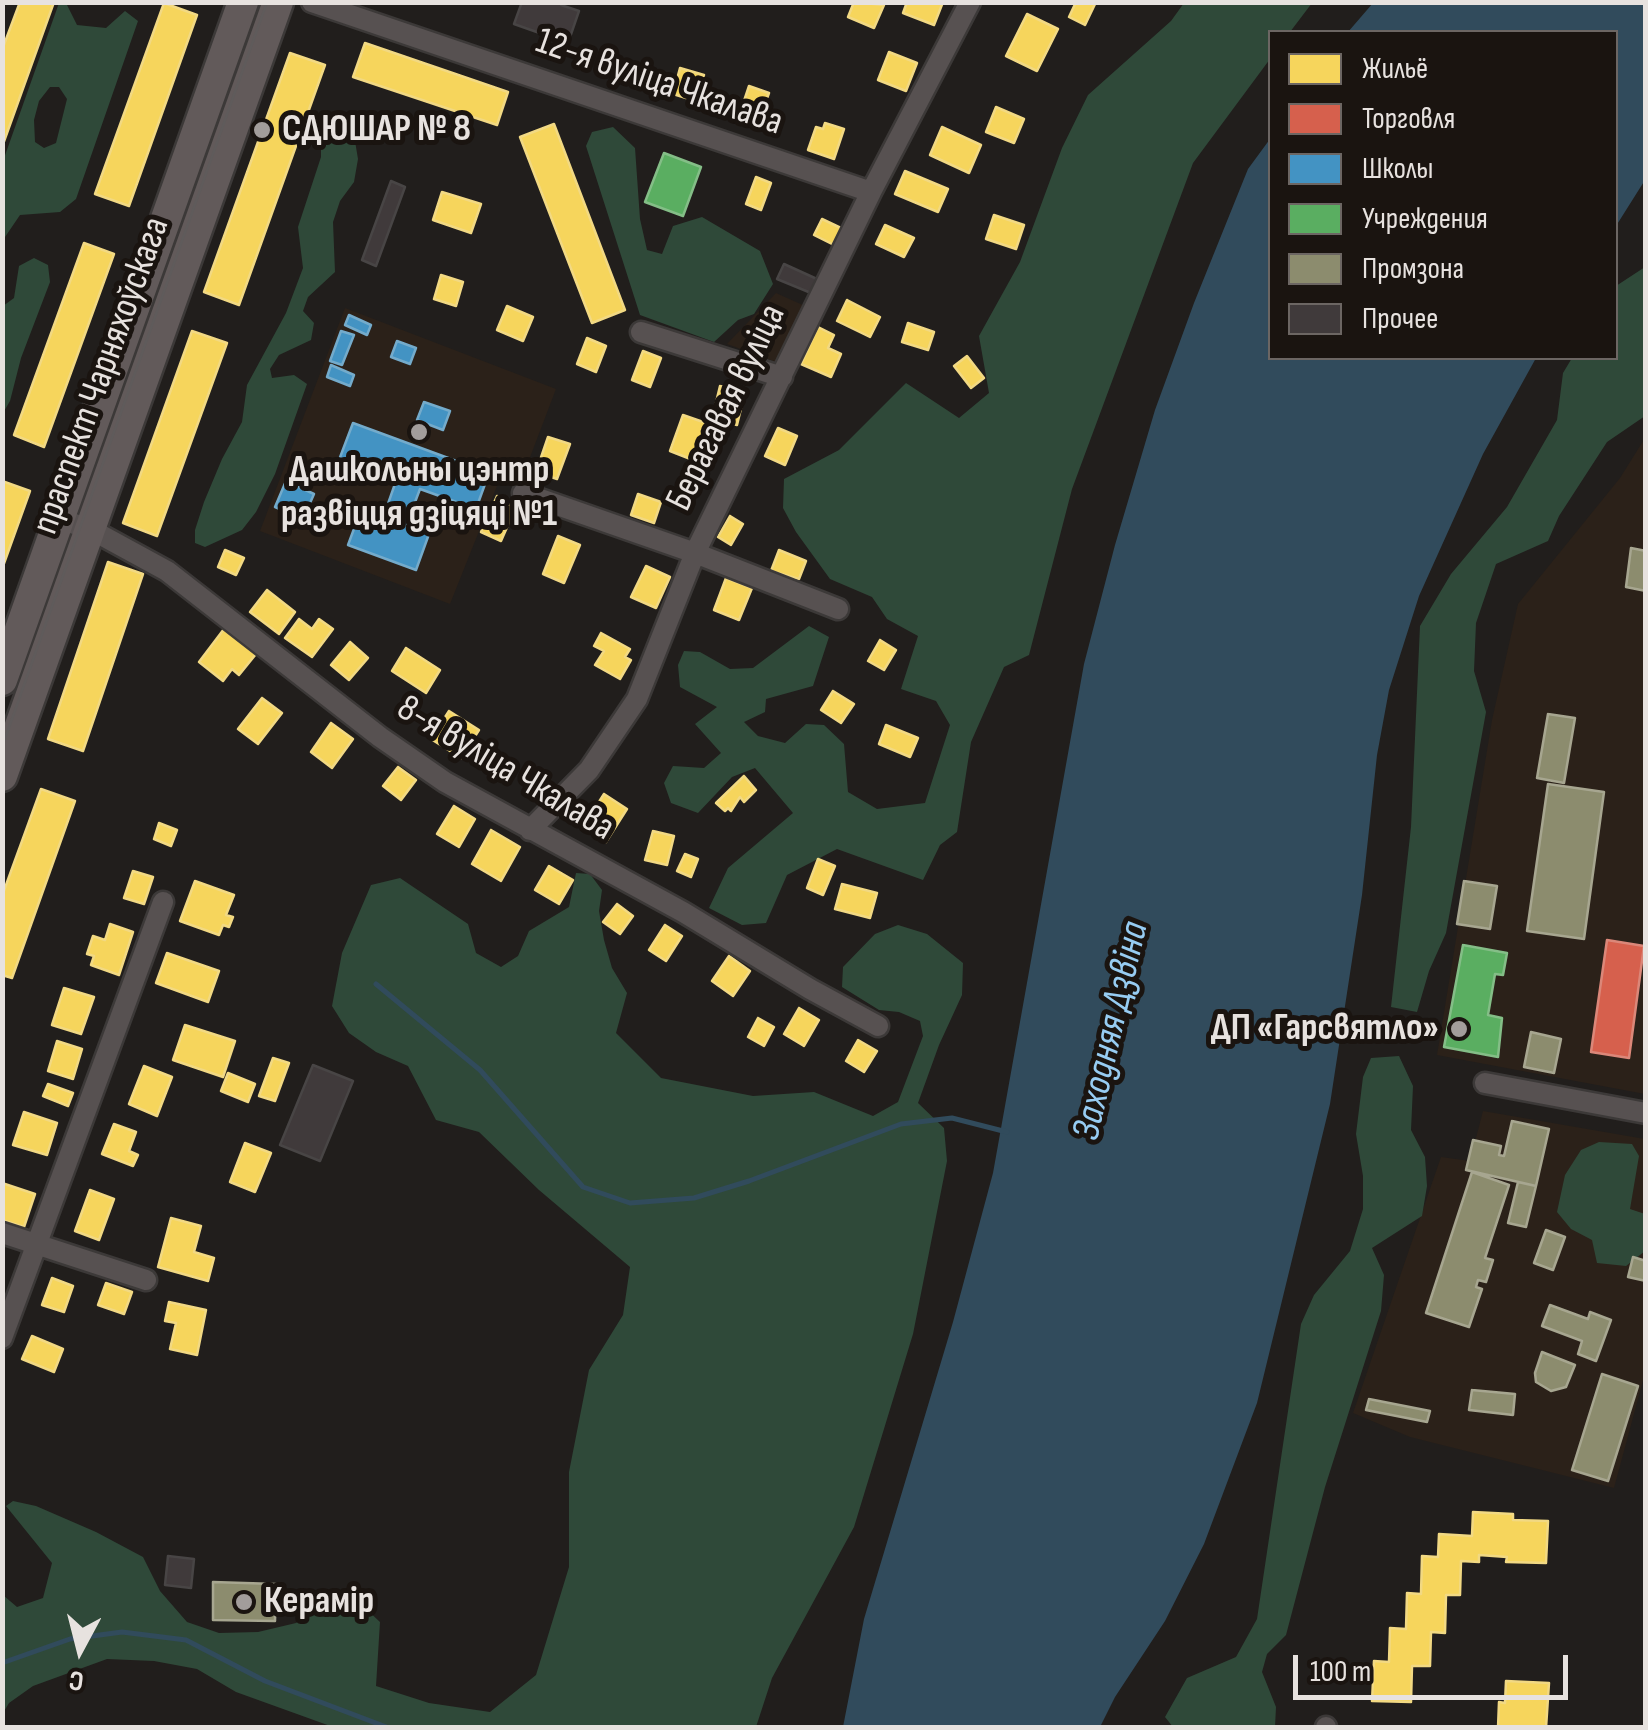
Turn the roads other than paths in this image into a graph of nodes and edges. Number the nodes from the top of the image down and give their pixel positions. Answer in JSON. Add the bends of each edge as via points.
{"nodes":[{"id":1,"x":243,"y":2,"type":"edge"},
{"id":2,"x":278,"y":2,"type":"edge"},
{"id":3,"x":312,"y":2,"type":"edge"},
{"id":4,"x":970,"y":2,"type":"edge"},
{"id":5,"x":870,"y":192,"type":"junction"},
{"id":6,"x":641,"y":332,"type":"dead end"},
{"id":7,"x":782,"y":377,"type":"junction"},
{"id":8,"x":523,"y":493,"type":"dead end"},
{"id":9,"x":60,"y":519,"type":"junction"},
{"id":10,"x":90,"y":529,"type":"junction"},
{"id":11,"x":695,"y":553,"type":"junction"},
{"id":12,"x":838,"y":609,"type":"dead end"},
{"id":13,"x":2,"y":680,"type":"edge"},
{"id":14,"x":2,"y":776,"type":"edge"},
{"id":15,"x":530,"y":830,"type":"junction"},
{"id":16,"x":163,"y":902,"type":"dead end"},
{"id":17,"x":878,"y":1026,"type":"dead end"},
{"id":18,"x":1486,"y":1083,"type":"dead end"},
{"id":19,"x":1646,"y":1113,"type":"edge"},
{"id":20,"x":2,"y":1233,"type":"edge"},
{"id":21,"x":36,"y":1246,"type":"junction"},
{"id":22,"x":146,"y":1280,"type":"dead end"},
{"id":23,"x":2,"y":1338,"type":"edge"}],
"edges":[{"from":1,"to":9,"type":"main road","name":"праспект Чарняхоўскага"},
{"from":2,"to":10,"type":"main road","name":"праспект Чарняхоўскага"},
{"from":3,"to":5,"type":"street","name":"12-я вуліца Чкалава"},
{"from":4,"to":5,"type":"street","name":"Берагавая вуліца"},
{"from":5,"to":7,"type":"street","name":"Берагавая вуліца"},
{"from":6,"to":7,"type":"street"},
{"from":7,"to":11,"type":"street","name":"Берагавая вуліца"},
{"from":8,"to":11,"type":"street"},
{"from":9,"to":10,"type":"street","name":"8-я вуліца Чкалава"},
{"from":9,"to":13,"type":"main road","name":"праспект Чарняхоўскага"},
{"from":10,"to":14,"type":"main road","name":"праспект Чарняхоўскага"},
{"from":10,"to":15,"type":"street","name":"8-я вуліца Чкалава","via":[[166,570],[380,738]]},
{"from":11,"to":12,"type":"street"},
{"from":11,"to":15,"type":"street","name":"Берагавая вуліца","via":[[637,699],[589,770]]},
{"from":15,"to":17,"type":"street","name":"8-я вуліца Чкалава"},
{"from":16,"to":21,"type":"street"},
{"from":18,"to":19,"type":"street"},
{"from":20,"to":21,"type":"street"},
{"from":21,"to":22,"type":"street"},
{"from":21,"to":23,"type":"street"}]}
